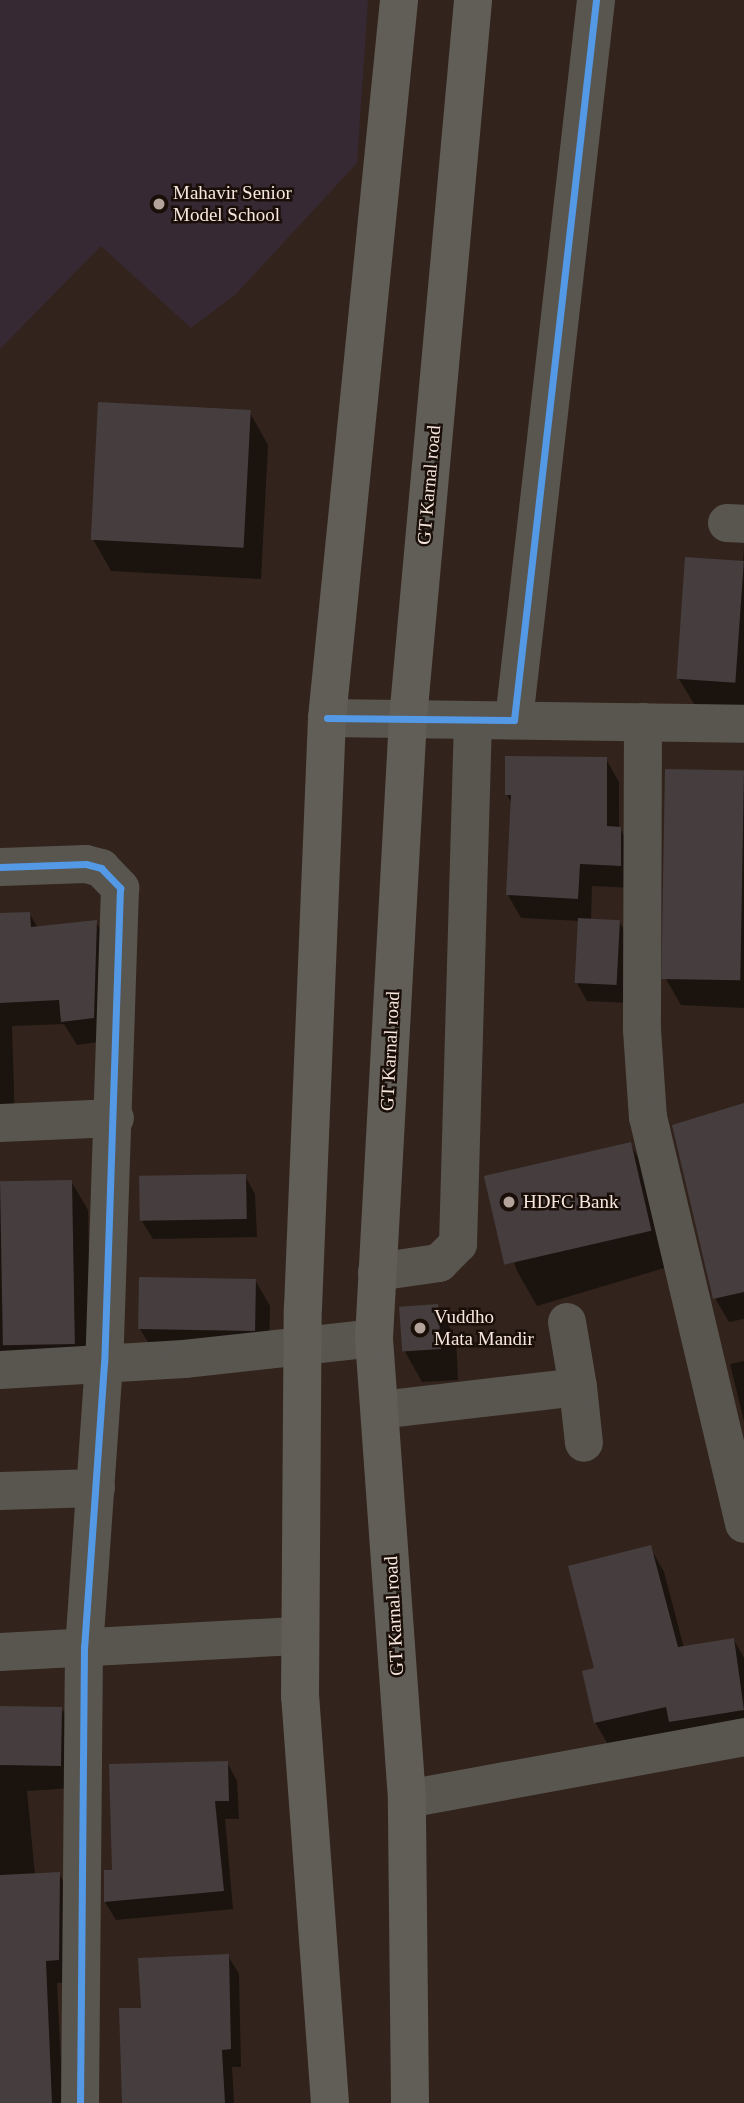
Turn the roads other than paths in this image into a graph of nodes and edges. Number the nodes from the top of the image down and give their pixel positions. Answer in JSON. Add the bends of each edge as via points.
{"nodes":[{"id":1,"x":399,"y":0,"type":"edge"},
{"id":2,"x":473,"y":0,"type":"edge"},
{"id":3,"x":596,"y":0,"type":"edge"},
{"id":4,"x":327,"y":718,"type":"junction"},
{"id":5,"x":408,"y":719,"type":"junction"},
{"id":6,"x":473,"y":720,"type":"junction"},
{"id":7,"x":514,"y":720,"type":"junction"},
{"id":8,"x":643,"y":722,"type":"junction"},
{"id":9,"x":744,"y":724,"type":"edge"},
{"id":10,"x":0,"y":867,"type":"edge"},
{"id":11,"x":115,"y":1118,"type":"junction"},
{"id":12,"x":0,"y":1123,"type":"edge"},
{"id":13,"x":377,"y":1272,"type":"junction"},
{"id":14,"x":567,"y":1322,"type":"dead end"},
{"id":15,"x":374,"y":1338,"type":"junction"},
{"id":16,"x":302,"y":1344,"type":"junction"},
{"id":17,"x":104,"y":1363,"type":"junction"},
{"id":18,"x":0,"y":1370,"type":"edge"},
{"id":19,"x":578,"y":1387,"type":"junction"},
{"id":20,"x":380,"y":1410,"type":"junction"},
{"id":21,"x":584,"y":1443,"type":"dead end"},
{"id":22,"x":96,"y":1488,"type":"junction"},
{"id":23,"x":0,"y":1491,"type":"edge"},
{"id":24,"x":744,"y":1524,"type":"edge"},
{"id":25,"x":300,"y":1636,"type":"junction"},
{"id":26,"x":84,"y":1646,"type":"junction"},
{"id":27,"x":0,"y":1651,"type":"edge"},
{"id":28,"x":744,"y":1737,"type":"edge"},
{"id":29,"x":407,"y":1799,"type":"junction"},
{"id":30,"x":80,"y":2103,"type":"edge"},
{"id":31,"x":330,"y":2103,"type":"edge"},
{"id":32,"x":410,"y":2103,"type":"edge"}],
"edges":[{"from":1,"to":4,"type":"main road"},
{"from":2,"to":5,"type":"main road","name":"GT Karnal road"},
{"from":3,"to":7,"type":"street"},
{"from":4,"to":5,"type":"street"},
{"from":4,"to":16,"type":"main road"},
{"from":5,"to":6,"type":"street"},
{"from":5,"to":13,"type":"main road","name":"GT Karnal road"},
{"from":6,"to":7,"type":"street"},
{"from":6,"to":13,"type":"street","via":[[457,1244],[439,1263]]},
{"from":7,"to":8,"type":"street"},
{"from":8,"to":9,"type":"street"},
{"from":8,"to":24,"type":"street","via":[[642,1030],[648,1117]]},
{"from":10,"to":11,"type":"street","via":[[86,864],[101,868],[120,888]]},
{"from":11,"to":12,"type":"street"},
{"from":11,"to":17,"type":"street"},
{"from":13,"to":15,"type":"main road","name":"GT Karnal road"},
{"from":14,"to":19,"type":"street"},
{"from":15,"to":16,"type":"street"},
{"from":15,"to":20,"type":"main road","name":"GT Karnal road"},
{"from":16,"to":17,"type":"street"},
{"from":16,"to":25,"type":"main road"},
{"from":17,"to":18,"type":"street"},
{"from":17,"to":22,"type":"street"},
{"from":19,"to":20,"type":"street"},
{"from":19,"to":21,"type":"street"},
{"from":20,"to":29,"type":"main road","name":"GT Karnal road"},
{"from":22,"to":23,"type":"street"},
{"from":22,"to":26,"type":"street"},
{"from":25,"to":26,"type":"street"},
{"from":25,"to":31,"type":"main road","via":[[300,1696]]},
{"from":26,"to":27,"type":"street"},
{"from":26,"to":30,"type":"street"},
{"from":28,"to":29,"type":"street"},
{"from":29,"to":32,"type":"main road","name":"GT Karnal road"}]}
